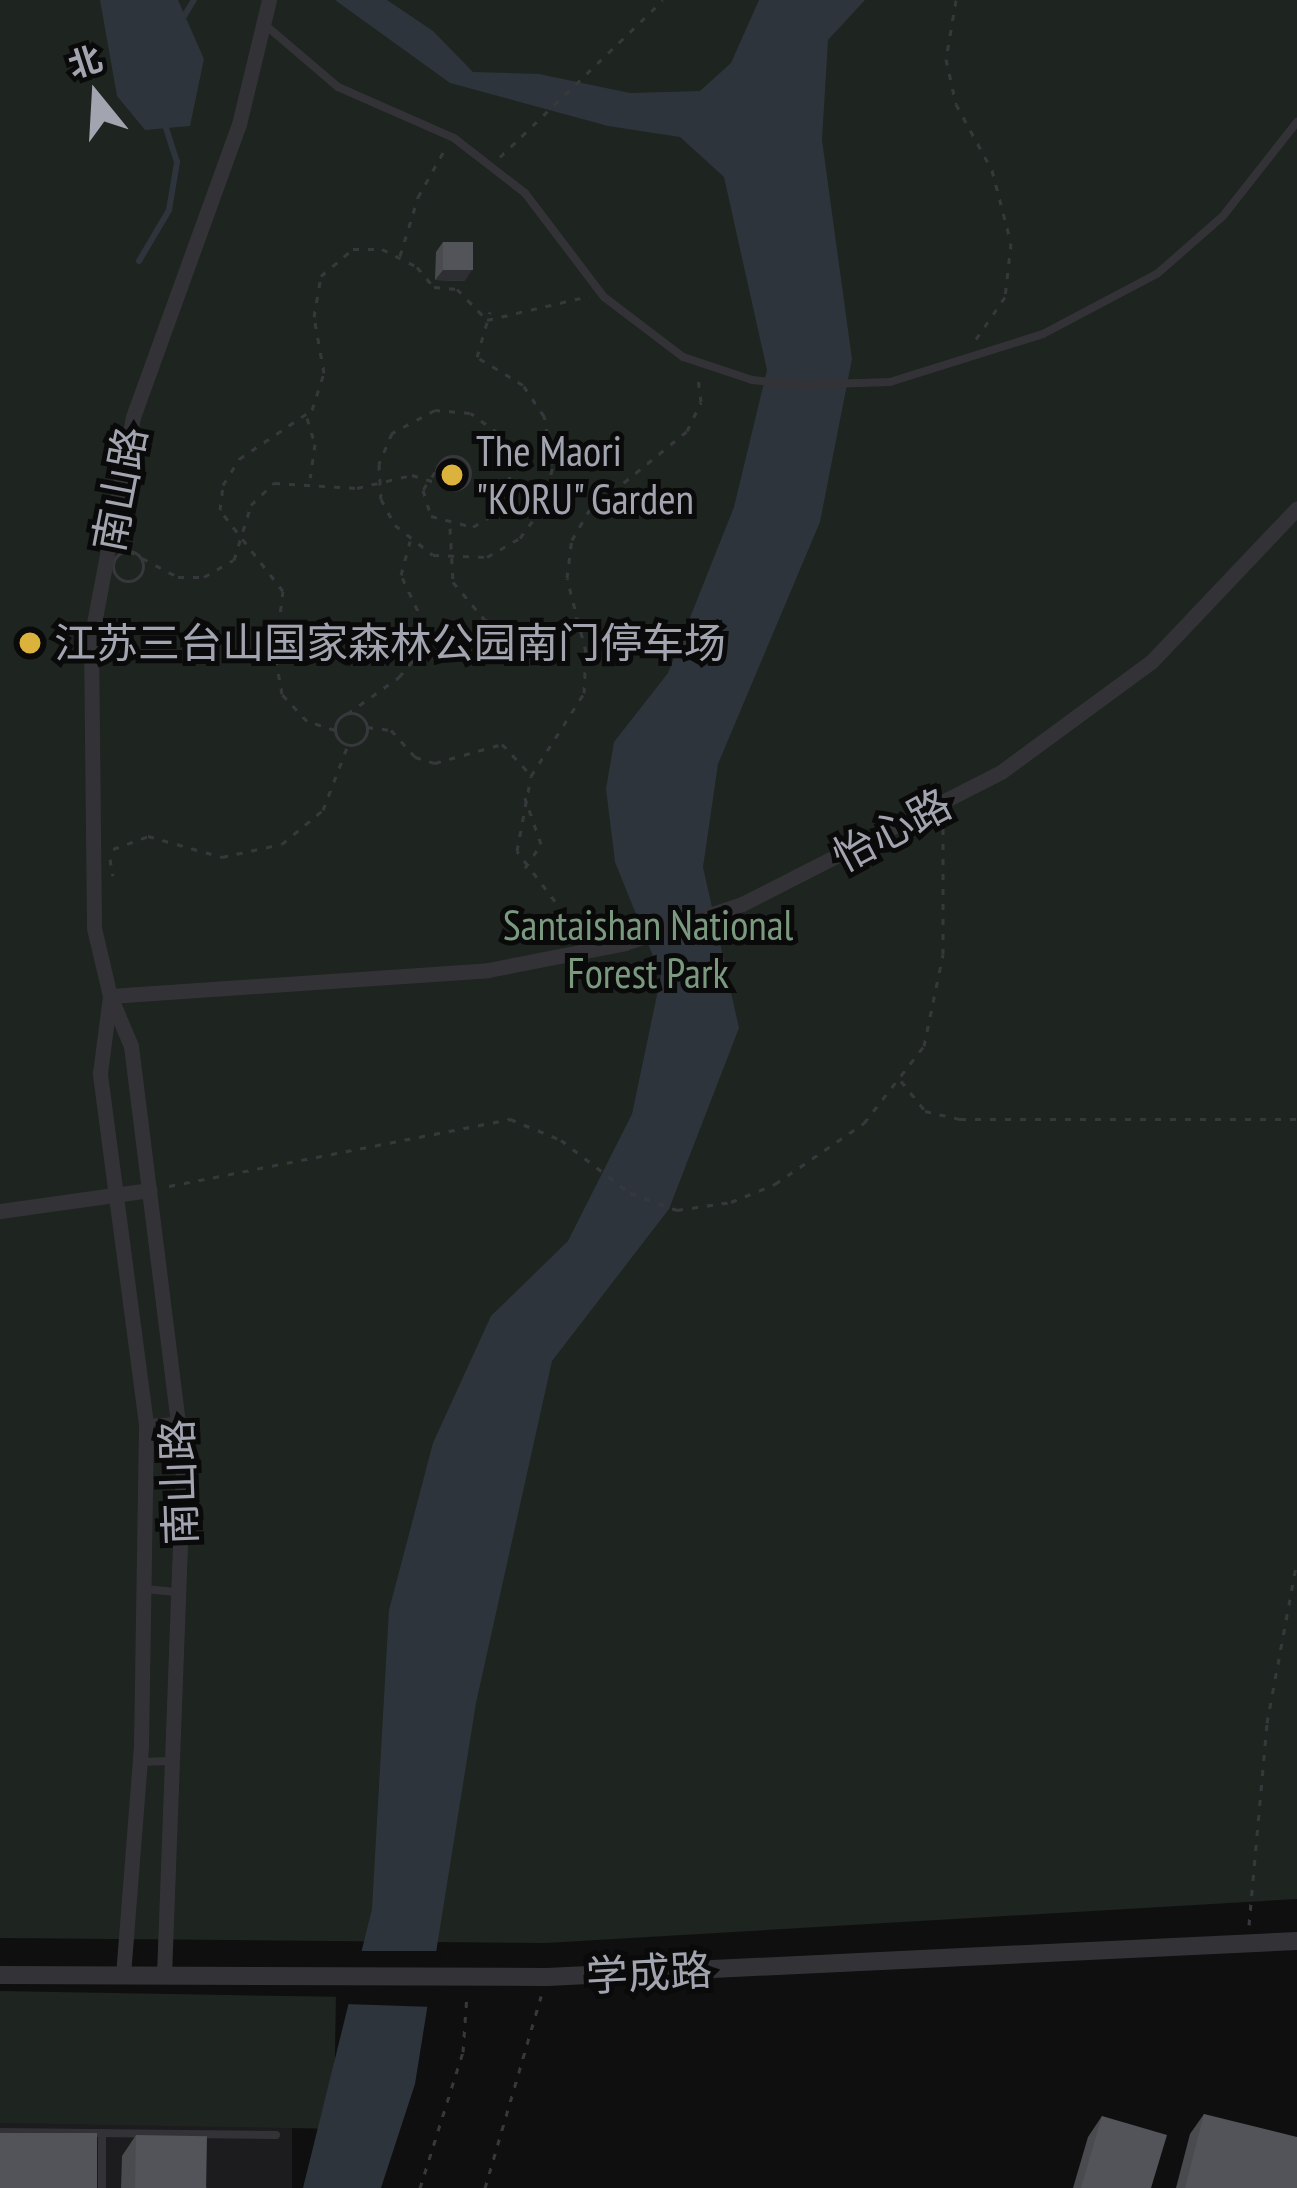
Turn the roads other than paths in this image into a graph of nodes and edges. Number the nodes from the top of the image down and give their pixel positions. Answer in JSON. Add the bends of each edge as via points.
{"nodes":[{"id":1,"x":269,"y":0,"type":"edge"},
{"id":2,"x":263,"y":24,"type":"junction"},
{"id":3,"x":1297,"y":122,"type":"edge"},
{"id":4,"x":1297,"y":508,"type":"edge"},
{"id":5,"x":110,"y":996,"type":"junction"},
{"id":6,"x":150,"y":1190,"type":"junction"},
{"id":7,"x":117,"y":1195,"type":"junction"},
{"id":8,"x":0,"y":1211,"type":"edge"},
{"id":9,"x":178,"y":1421,"type":"junction"},
{"id":10,"x":146,"y":1424,"type":"junction"},
{"id":11,"x":145,"y":1588,"type":"junction"},
{"id":12,"x":180,"y":1588,"type":"junction"},
{"id":13,"x":140,"y":1762,"type":"junction"},
{"id":14,"x":176,"y":1766,"type":"junction"},
{"id":15,"x":1297,"y":1942,"type":"edge"},
{"id":16,"x":0,"y":1975,"type":"edge"},
{"id":17,"x":123,"y":1975,"type":"junction"},
{"id":18,"x":164,"y":1975,"type":"junction"},
{"id":19,"x":0,"y":2132,"type":"edge"},
{"id":20,"x":102,"y":2133,"type":"junction"},
{"id":21,"x":276,"y":2135,"type":"dead end"},
{"id":22,"x":102,"y":2188,"type":"edge"}],
"edges":[{"from":1,"to":2,"type":"street","name":"南山路"},
{"from":2,"to":3,"type":"lane","via":[[338,87],[454,138],[490,165],[525,193],[602,294],[693,362],[798,385],[890,382],[1043,334],[1158,273],[1223,216]]},
{"from":2,"to":5,"type":"street","name":"南山路","via":[[239,124],[133,417],[91,639],[94,928]]},
{"from":4,"to":5,"type":"street","name":"怡心路","via":[[1151,662],[1001,772],[742,904],[625,943],[420,978]]},
{"from":5,"to":6,"type":"street","name":"南山路","via":[[131,1046]]},
{"from":5,"to":7,"type":"street","name":"南山路","via":[[100,1073]]},
{"from":6,"to":7,"type":"street"},
{"from":6,"to":9,"type":"street","name":"南山路"},
{"from":7,"to":8,"type":"street"},
{"from":7,"to":10,"type":"street","name":"南山路"},
{"from":9,"to":10,"type":"lane"},
{"from":9,"to":12,"type":"street","name":"南山路"},
{"from":10,"to":11,"type":"street","name":"南山路"},
{"from":11,"to":12,"type":"lane","via":[[154,1596]]},
{"from":11,"to":13,"type":"street","name":"南山路"},
{"from":12,"to":14,"type":"street","name":"南山路"},
{"from":13,"to":14,"type":"lane","via":[[165,1757]]},
{"from":13,"to":17,"type":"street","name":"南山路"},
{"from":14,"to":18,"type":"street","name":"南山路"},
{"from":15,"to":18,"type":"street","name":"学成路","via":[[547,1978]]},
{"from":16,"to":17,"type":"street","name":"学成路"},
{"from":17,"to":18,"type":"street","name":"学成路"},
{"from":19,"to":20,"type":"lane"},
{"from":20,"to":21,"type":"lane"},
{"from":20,"to":22,"type":"lane"}]}
